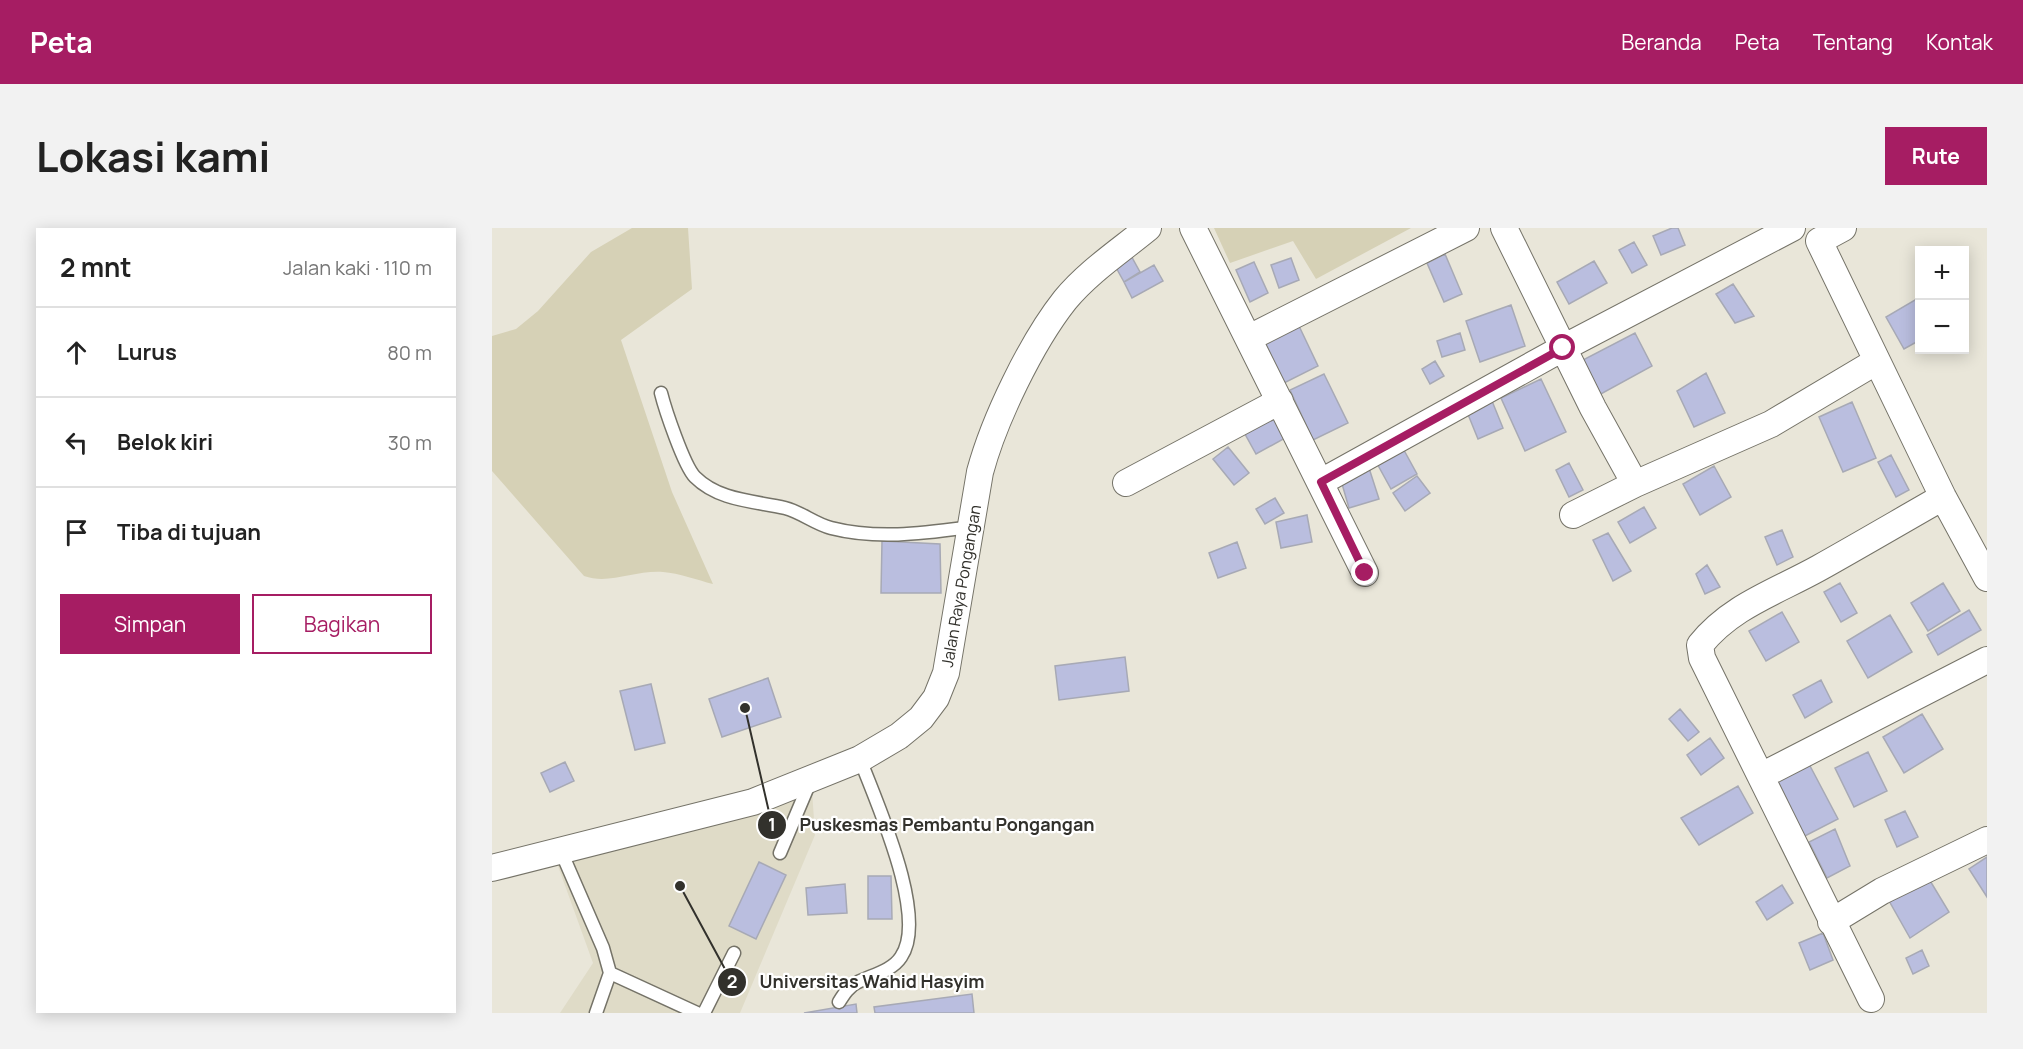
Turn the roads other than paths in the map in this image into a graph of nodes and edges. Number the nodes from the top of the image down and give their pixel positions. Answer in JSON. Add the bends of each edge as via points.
{"nodes":[{"id":1,"x":1148,"y":228,"type":"edge"},
{"id":2,"x":1193,"y":228,"type":"edge"},
{"id":3,"x":1466,"y":228,"type":"edge"},
{"id":4,"x":1504,"y":228,"type":"edge"},
{"id":5,"x":1792,"y":228,"type":"edge"},
{"id":6,"x":1843,"y":228,"type":"edge"},
{"id":7,"x":1815,"y":235,"type":"edge"},
{"id":8,"x":1249,"y":338,"type":"junction"},
{"id":9,"x":1563,"y":348,"type":"junction"},
{"id":10,"x":1877,"y":361,"type":"junction"},
{"id":11,"x":661,"y":393,"type":"dead end"},
{"id":12,"x":1280,"y":401,"type":"junction"},
{"id":13,"x":1321,"y":482,"type":"junction"},
{"id":14,"x":1126,"y":483,"type":"dead end"},
{"id":15,"x":1635,"y":484,"type":"junction"},
{"id":16,"x":1943,"y":497,"type":"junction"},
{"id":17,"x":1573,"y":515,"type":"dead end"},
{"id":18,"x":972,"y":527,"type":"junction"},
{"id":19,"x":1365,"y":573,"type":"dead end"},
{"id":20,"x":1987,"y":578,"type":"edge"},
{"id":21,"x":1987,"y":660,"type":"edge"},
{"id":22,"x":860,"y":759,"type":"junction"},
{"id":23,"x":1761,"y":776,"type":"junction"},
{"id":24,"x":811,"y":779,"type":"junction"},
{"id":25,"x":1987,"y":840,"type":"edge"},
{"id":26,"x":560,"y":849,"type":"junction"},
{"id":27,"x":780,"y":853,"type":"dead end"},
{"id":28,"x":492,"y":868,"type":"edge"},
{"id":29,"x":1831,"y":922,"type":"junction"},
{"id":30,"x":734,"y":953,"type":"dead end"},
{"id":31,"x":610,"y":973,"type":"junction"},
{"id":32,"x":1871,"y":999,"type":"dead end"},
{"id":33,"x":839,"y":1002,"type":"dead end"},
{"id":34,"x":596,"y":1013,"type":"edge"},
{"id":35,"x":697,"y":1013,"type":"edge"},
{"id":36,"x":704,"y":1013,"type":"edge"}],
"edges":[{"from":1,"to":18,"type":"street","name":"Jalan Raya Pongangan","via":[[1065,300],[1034,351],[988,440]]},
{"from":2,"to":8,"type":"street"},
{"from":3,"to":8,"type":"street"},
{"from":4,"to":9,"type":"street"},
{"from":5,"to":9,"type":"street"},
{"from":6,"to":7,"type":"street"},
{"from":7,"to":10,"type":"street"},
{"from":8,"to":12,"type":"street"},
{"from":9,"to":13,"type":"street"},
{"from":9,"to":15,"type":"street"},
{"from":10,"to":15,"type":"street","via":[[1771,424]]},
{"from":10,"to":16,"type":"street"},
{"from":11,"to":18,"type":"lane","via":[[667,417],[694,477],[727,497],[788,508],[828,527],[865,535],[919,534]]},
{"from":12,"to":13,"type":"street"},
{"from":12,"to":14,"type":"street"},
{"from":13,"to":19,"type":"street"},
{"from":15,"to":17,"type":"street"},
{"from":16,"to":20,"type":"street"},
{"from":16,"to":23,"type":"street","via":[[1757,600],[1716,625],[1700,645],[1702,658]]},
{"from":18,"to":22,"type":"street","name":"Jalan Raya Pongangan","via":[[946,673],[936,698],[921,718],[899,736]]},
{"from":21,"to":23,"type":"street"},
{"from":22,"to":24,"type":"street","name":"Jalan Raya Pongangan"},
{"from":22,"to":33,"type":"lane","via":[[905,887],[908,939],[901,959],[857,982]]},
{"from":23,"to":29,"type":"street"},
{"from":24,"to":26,"type":"street","name":"Jalan Raya Pongangan","via":[[753,802]]},
{"from":24,"to":27,"type":"lane"},
{"from":25,"to":29,"type":"street","via":[[1882,891]]},
{"from":26,"to":28,"type":"street","name":"Jalan Raya Pongangan"},
{"from":26,"to":31,"type":"lane"},
{"from":29,"to":32,"type":"street"},
{"from":30,"to":36,"type":"lane"},
{"from":31,"to":34,"type":"lane"},
{"from":31,"to":35,"type":"lane"}]}
